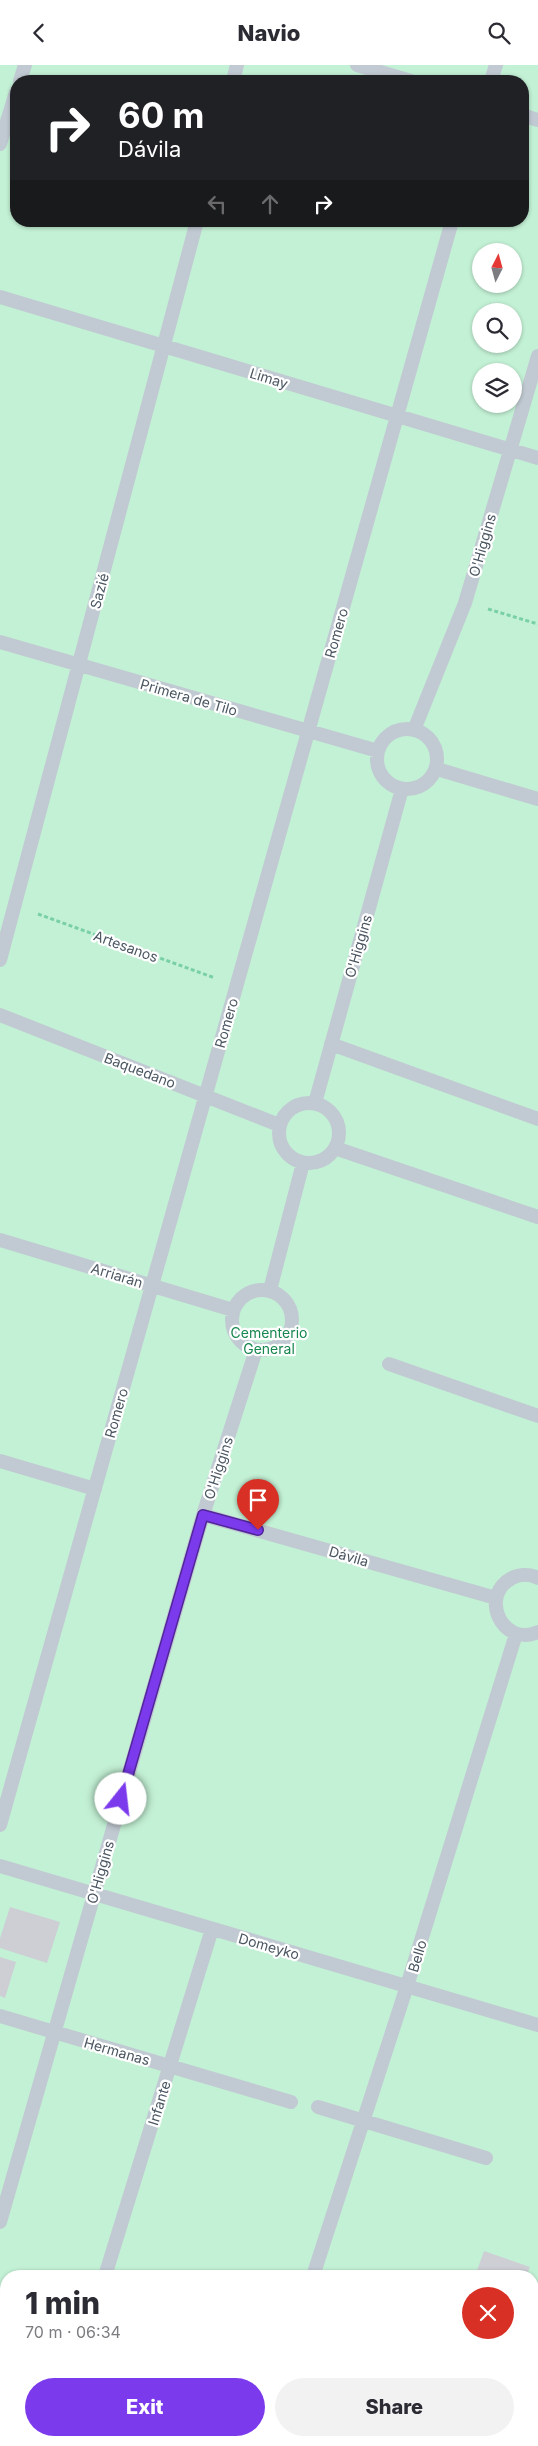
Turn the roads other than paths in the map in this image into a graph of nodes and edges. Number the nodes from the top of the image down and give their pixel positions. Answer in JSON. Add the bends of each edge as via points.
{"nodes":[{"id":1,"x":356,"y":65,"type":"edge"},
{"id":2,"x":390,"y":75,"type":"edge"},
{"id":3,"x":10,"y":112,"type":"edge"},
{"id":4,"x":0,"y":144,"type":"edge"},
{"id":5,"x":195,"y":227,"type":"edge"},
{"id":6,"x":450,"y":227,"type":"edge"},
{"id":7,"x":0,"y":297,"type":"edge"},
{"id":8,"x":164,"y":346,"type":"junction"},
{"id":9,"x":538,"y":356,"type":"edge"},
{"id":10,"x":397,"y":416,"type":"junction"},
{"id":11,"x":510,"y":450,"type":"junction"},
{"id":12,"x":538,"y":458,"type":"edge"},
{"id":13,"x":0,"y":642,"type":"edge"},
{"id":14,"x":79,"y":665,"type":"junction"},
{"id":15,"x":414,"y":729,"type":"junction"},
{"id":16,"x":308,"y":731,"type":"junction"},
{"id":17,"x":378,"y":751,"type":"junction"},
{"id":18,"x":437,"y":769,"type":"junction"},
{"id":19,"x":402,"y":789,"type":"junction"},
{"id":20,"x":538,"y":799,"type":"edge"},
{"id":21,"x":0,"y":960,"type":"edge"},
{"id":22,"x":0,"y":1015,"type":"edge"},
{"id":23,"x":331,"y":1044,"type":"junction"},
{"id":24,"x":204,"y":1095,"type":"junction"},
{"id":25,"x":315,"y":1103,"type":"junction"},
{"id":26,"x":538,"y":1119,"type":"edge"},
{"id":27,"x":279,"y":1125,"type":"junction"},
{"id":28,"x":335,"y":1148,"type":"junction"},
{"id":29,"x":303,"y":1163,"type":"junction"},
{"id":30,"x":538,"y":1217,"type":"edge"},
{"id":31,"x":0,"y":1240,"type":"edge"},
{"id":32,"x":152,"y":1286,"type":"junction"},
{"id":33,"x":270,"y":1290,"type":"junction"},
{"id":34,"x":233,"y":1310,"type":"junction"},
{"id":35,"x":256,"y":1350,"type":"junction"},
{"id":36,"x":389,"y":1364,"type":"dead end"},
{"id":37,"x":538,"y":1416,"type":"edge"},
{"id":38,"x":0,"y":1461,"type":"edge"},
{"id":39,"x":95,"y":1489,"type":"junction"},
{"id":40,"x":203,"y":1515,"type":"junction"},
{"id":41,"x":537,"y":1574,"type":"edge"},
{"id":42,"x":496,"y":1597,"type":"junction"},
{"id":43,"x":538,"y":1632,"type":"edge"},
{"id":44,"x":516,"y":1634,"type":"junction"},
{"id":45,"x":0,"y":1825,"type":"edge"},
{"id":46,"x":0,"y":1866,"type":"edge"},
{"id":47,"x":94,"y":1894,"type":"junction"},
{"id":48,"x":212,"y":1929,"type":"junction"},
{"id":49,"x":408,"y":1986,"type":"junction"},
{"id":50,"x":0,"y":2016,"type":"edge"},
{"id":51,"x":538,"y":2025,"type":"edge"},
{"id":52,"x":54,"y":2032,"type":"junction"},
{"id":53,"x":171,"y":2067,"type":"junction"},
{"id":54,"x":291,"y":2102,"type":"dead end"},
{"id":55,"x":318,"y":2107,"type":"dead end"},
{"id":56,"x":363,"y":2122,"type":"junction"},
{"id":57,"x":486,"y":2158,"type":"dead end"},
{"id":58,"x":0,"y":2222,"type":"edge"},
{"id":59,"x":107,"y":2270,"type":"edge"},
{"id":60,"x":315,"y":2270,"type":"edge"}],
"edges":[{"from":1,"to":2,"type":"lane"},
{"from":3,"to":4,"type":"lane"},
{"from":5,"to":8,"type":"lane","name":"Sazié"},
{"from":6,"to":10,"type":"lane","name":"Romero"},
{"from":7,"to":8,"type":"lane","name":"Limay"},
{"from":8,"to":10,"type":"lane","name":"Limay"},
{"from":8,"to":14,"type":"lane","name":"Sazié"},
{"from":9,"to":11,"type":"lane","name":"O'Higgins"},
{"from":10,"to":11,"type":"lane","name":"Limay"},
{"from":10,"to":16,"type":"lane","name":"Romero"},
{"from":11,"to":12,"type":"lane","name":"Limay"},
{"from":11,"to":15,"type":"lane","name":"O'Higgins","via":[[465,603]]},
{"from":13,"to":14,"type":"lane","name":"Primera de Tilo"},
{"from":14,"to":16,"type":"lane","name":"Primera de Tilo"},
{"from":14,"to":21,"type":"lane","name":"Sazié"},
{"from":15,"to":17,"type":"lane","via":[[396,731],[388,736]]},
{"from":15,"to":18,"type":"lane","via":[[431,740],[438,759]]},
{"from":16,"to":17,"type":"lane","name":"Primera de Tilo"},
{"from":16,"to":24,"type":"lane","name":"Romero"},
{"from":17,"to":19,"type":"lane","via":[[377,761],[384,779]]},
{"from":18,"to":19,"type":"lane","via":[[419,788]]},
{"from":18,"to":20,"type":"lane"},
{"from":19,"to":23,"type":"lane","name":"O'Higgins"},
{"from":22,"to":24,"type":"lane","name":"Baquedano"},
{"from":23,"to":25,"type":"lane","name":"O'Higgins"},
{"from":23,"to":26,"type":"lane"},
{"from":24,"to":27,"type":"lane","name":"Baquedano"},
{"from":24,"to":32,"type":"lane","name":"Romero"},
{"from":25,"to":27,"type":"lane","via":[[293,1107],[284,1114]]},
{"from":25,"to":28,"type":"lane","via":[[334,1116],[339,1137]]},
{"from":27,"to":29,"type":"lane","via":[[282,1149]]},
{"from":28,"to":29,"type":"lane","via":[[315,1163]]},
{"from":28,"to":30,"type":"lane"},
{"from":29,"to":33,"type":"lane"},
{"from":31,"to":32,"type":"lane","name":"Arriarán"},
{"from":32,"to":34,"type":"lane","name":"Arriarán"},
{"from":32,"to":39,"type":"lane","name":"Romero"},
{"from":33,"to":34,"type":"lane","via":[[248,1293]]},
{"from":33,"to":35,"type":"lane","via":[[288,1303],[292,1326],[280,1345]]},
{"from":34,"to":35,"type":"lane","via":[[235,1335]]},
{"from":35,"to":40,"type":"lane","name":"O'Higgins"},
{"from":36,"to":37,"type":"lane"},
{"from":38,"to":39,"type":"lane"},
{"from":39,"to":45,"type":"lane","name":"Romero"},
{"from":40,"to":42,"type":"lane","name":"Dávila"},
{"from":40,"to":47,"type":"lane","name":"O'Higgins"},
{"from":41,"to":42,"type":"lane","via":[[506,1581]]},
{"from":42,"to":44,"type":"lane","via":[[495,1607],[501,1623]]},
{"from":43,"to":44,"type":"lane"},
{"from":44,"to":49,"type":"lane","name":"Bello"},
{"from":46,"to":47,"type":"lane","name":"Domeyko"},
{"from":47,"to":48,"type":"lane","name":"Domeyko"},
{"from":47,"to":52,"type":"lane","name":"O'Higgins"},
{"from":48,"to":49,"type":"lane","name":"Domeyko"},
{"from":48,"to":53,"type":"lane","name":"Infante"},
{"from":49,"to":51,"type":"lane","name":"Domeyko"},
{"from":49,"to":56,"type":"lane","name":"Bello"},
{"from":50,"to":52,"type":"lane","name":"Hermanas"},
{"from":52,"to":53,"type":"lane","name":"Hermanas"},
{"from":52,"to":58,"type":"lane","name":"O'Higgins"},
{"from":53,"to":54,"type":"lane","name":"Hermanas"},
{"from":53,"to":59,"type":"lane","name":"Infante"},
{"from":55,"to":56,"type":"lane"},
{"from":56,"to":57,"type":"lane"},
{"from":56,"to":60,"type":"lane","name":"Bello"}]}
